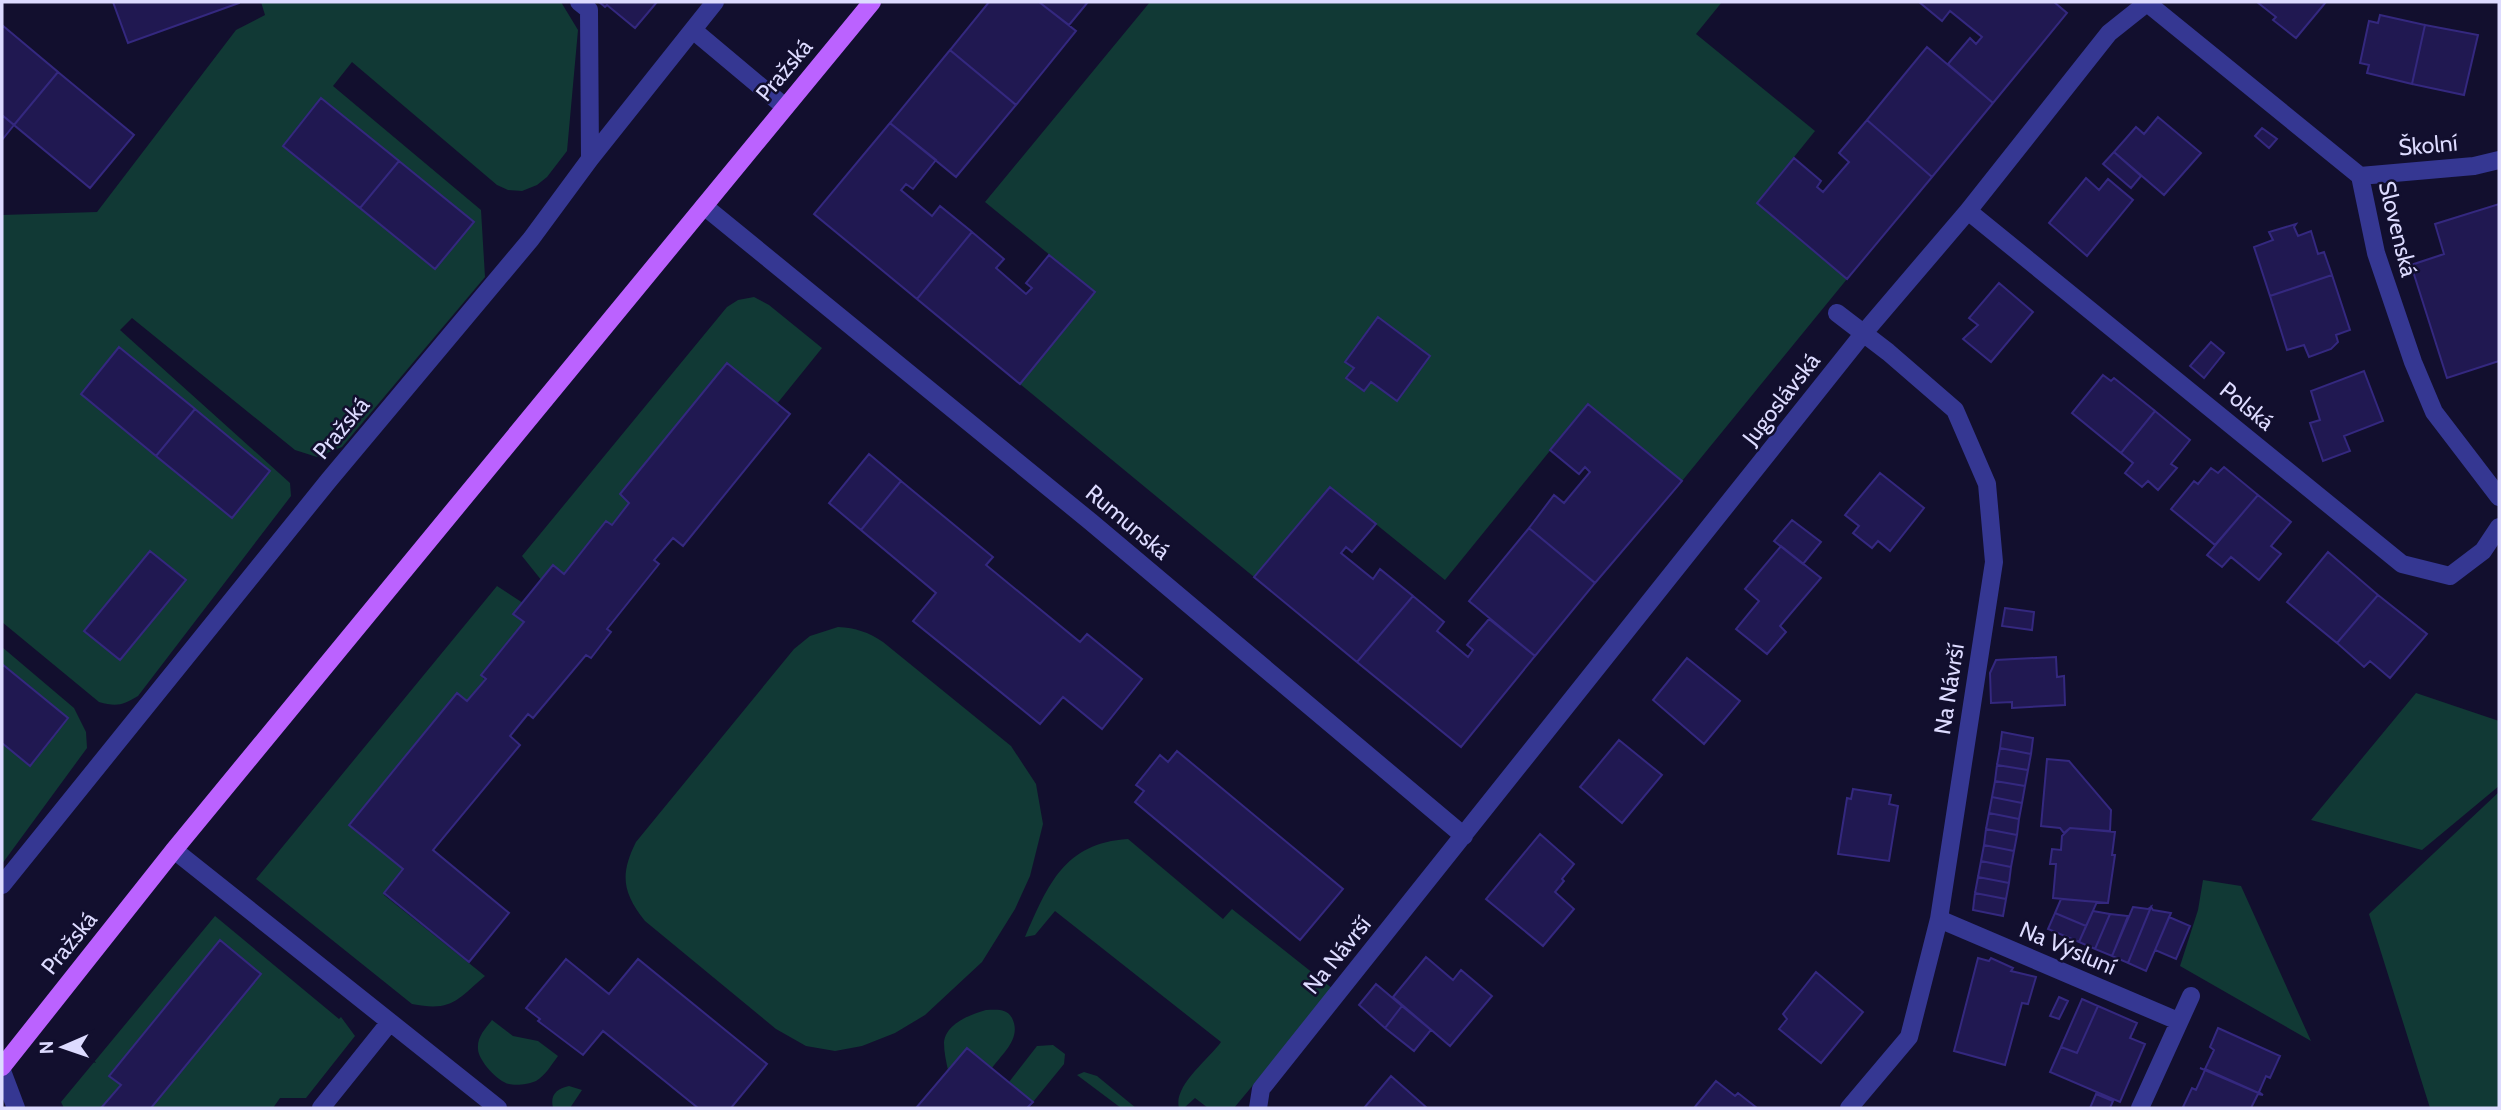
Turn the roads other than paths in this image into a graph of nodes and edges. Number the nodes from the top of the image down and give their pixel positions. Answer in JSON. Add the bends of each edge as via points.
{"nodes":[{"id":1,"x":579,"y":2,"type":"edge"},
{"id":2,"x":715,"y":2,"type":"edge"},
{"id":3,"x":872,"y":2,"type":"edge"},
{"id":4,"x":2147,"y":2,"type":"edge"},
{"id":5,"x":693,"y":30,"type":"junction"},
{"id":6,"x":785,"y":107,"type":"junction"},
{"id":7,"x":590,"y":159,"type":"junction"},
{"id":8,"x":2499,"y":160,"type":"edge"},
{"id":9,"x":2360,"y":176,"type":"junction"},
{"id":10,"x":704,"y":206,"type":"junction"},
{"id":11,"x":1968,"y":211,"type":"junction"},
{"id":12,"x":1837,"y":313,"type":"dead end"},
{"id":13,"x":1863,"y":334,"type":"junction"},
{"id":14,"x":2499,"y":497,"type":"edge"},
{"id":15,"x":2499,"y":527,"type":"edge"},
{"id":16,"x":1464,"y":836,"type":"junction"},
{"id":17,"x":174,"y":850,"type":"junction"},
{"id":18,"x":2,"y":885,"type":"edge"},
{"id":19,"x":1939,"y":919,"type":"junction"},
{"id":20,"x":2191,"y":996,"type":"dead end"},
{"id":21,"x":2178,"y":1021,"type":"junction"},
{"id":22,"x":390,"y":1022,"type":"junction"},
{"id":23,"x":2,"y":1069,"type":"edge"},
{"id":24,"x":16,"y":1108,"type":"edge"},
{"id":25,"x":321,"y":1108,"type":"edge"},
{"id":26,"x":498,"y":1108,"type":"edge"},
{"id":27,"x":1258,"y":1108,"type":"edge"},
{"id":28,"x":1849,"y":1108,"type":"edge"},
{"id":29,"x":2140,"y":1108,"type":"edge"}],
"edges":[{"from":1,"to":7,"type":"street","via":[[589,10]]},
{"from":2,"to":5,"type":"street","name":"Pražská"},
{"from":3,"to":6,"type":"main road","name":"Pražská"},
{"from":4,"to":9,"type":"street","name":"Slovenská"},
{"from":4,"to":11,"type":"street","name":"Jugoslávská","via":[[2109,33]]},
{"from":5,"to":6,"type":"street"},
{"from":5,"to":7,"type":"street","name":"Pražská"},
{"from":6,"to":10,"type":"main road","name":"Pražská"},
{"from":7,"to":18,"type":"street","name":"Pražská","via":[[531,239],[329,480]]},
{"from":8,"to":9,"type":"street","name":"Školní"},
{"from":9,"to":14,"type":"street","name":"Slovenská","via":[[2376,253],[2423,387],[2434,412]]},
{"from":10,"to":16,"type":"street","name":"Rumunská","via":[[1091,522]]},
{"from":10,"to":17,"type":"main road","name":"Pražská"},
{"from":11,"to":13,"type":"street","name":"Jugoslávská"},
{"from":11,"to":15,"type":"street","name":"Polská","via":[[2402,564],[2450,576],[2483,551]]},
{"from":12,"to":13,"type":"street","name":"Na Návrší"},
{"from":13,"to":16,"type":"street","name":"Jugoslávská"},
{"from":13,"to":19,"type":"street","name":"Na Návrší","via":[[1955,410],[1987,484],[1994,562]]},
{"from":16,"to":27,"type":"street","name":"Na Návrší","via":[[1261,1089]]},
{"from":17,"to":22,"type":"street"},
{"from":17,"to":23,"type":"main road","name":"Pražská"},
{"from":19,"to":21,"type":"street","name":"Na Výsluní"},
{"from":19,"to":28,"type":"street","name":"Na Návrší","via":[[1909,1037]]},
{"from":20,"to":21,"type":"street"},
{"from":21,"to":29,"type":"street"},
{"from":22,"to":25,"type":"street"},
{"from":22,"to":26,"type":"street"},
{"from":23,"to":24,"type":"street"}]}
